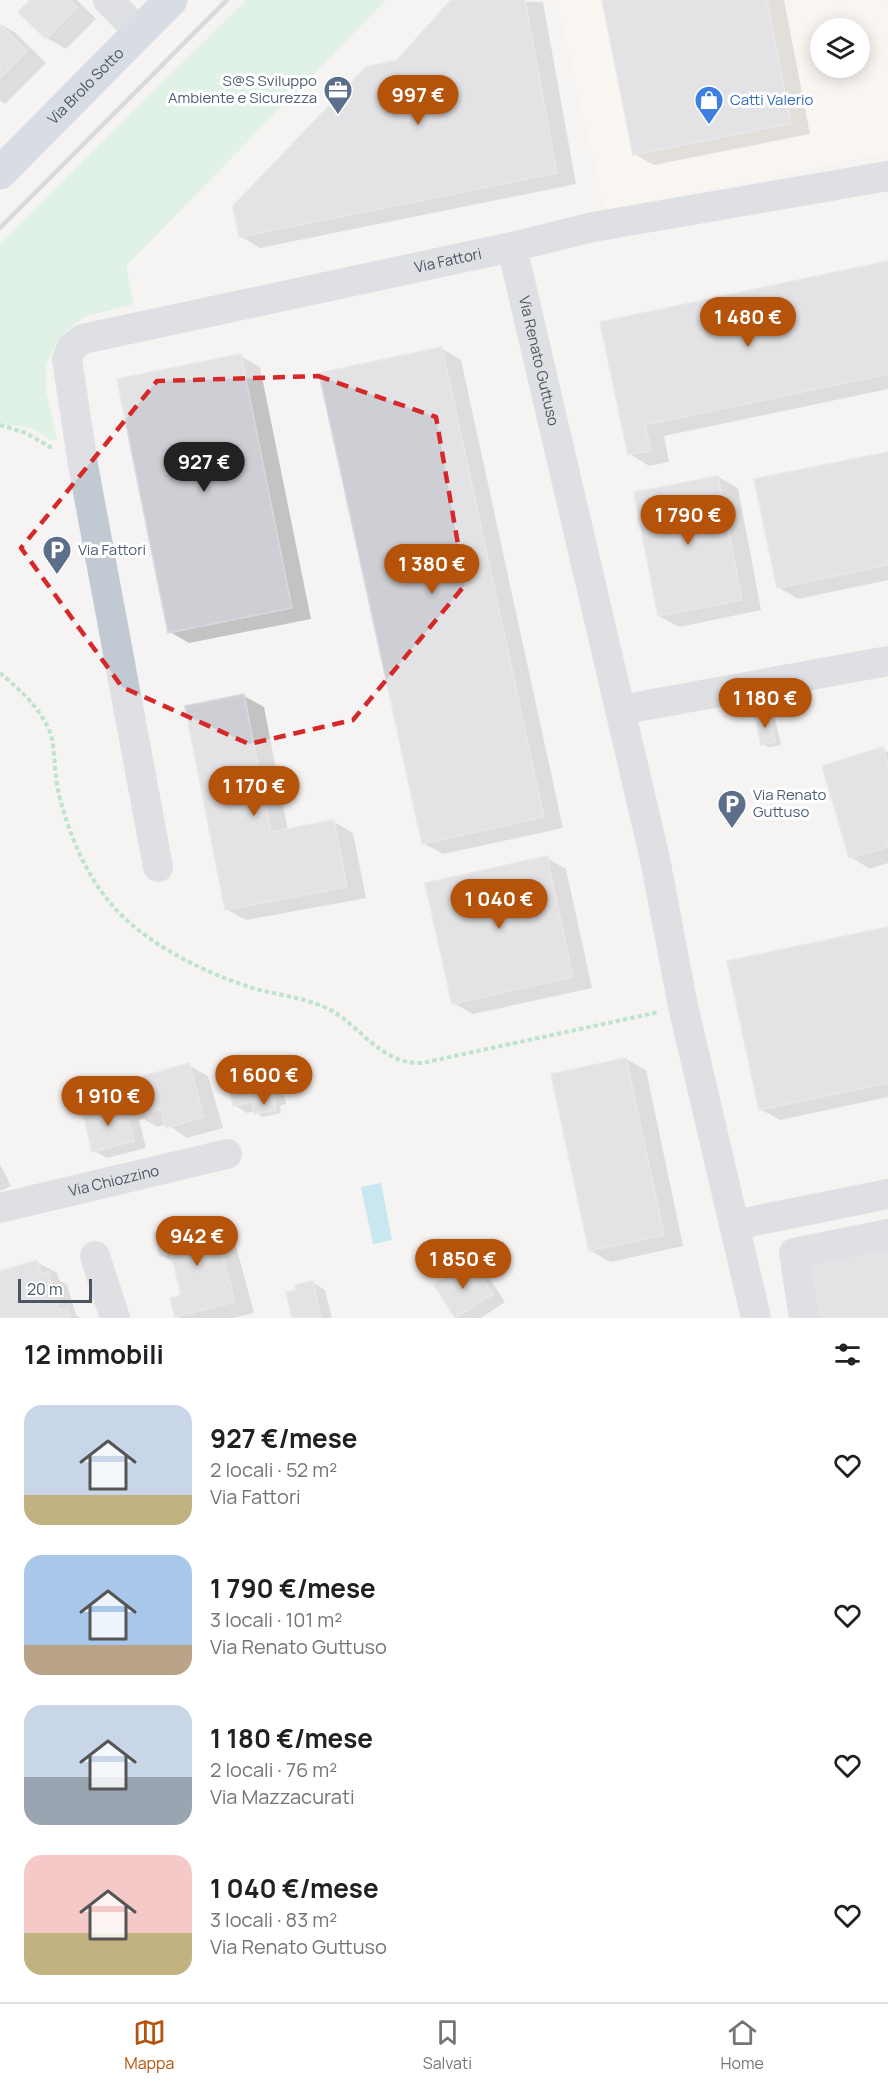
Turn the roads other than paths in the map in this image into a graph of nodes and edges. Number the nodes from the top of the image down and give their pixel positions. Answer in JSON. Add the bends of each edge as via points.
{"nodes":[{"id":1,"x":108,"y":0,"type":"edge"},
{"id":2,"x":171,"y":0,"type":"edge"},
{"id":3,"x":139,"y":32,"type":"junction"},
{"id":4,"x":4,"y":161,"type":"edge"},
{"id":5,"x":888,"y":176,"type":"edge"},
{"id":6,"x":512,"y":248,"type":"junction"},
{"id":7,"x":888,"y":661,"type":"edge"},
{"id":8,"x":620,"y":710,"type":"junction"},
{"id":9,"x":158,"y":867,"type":"dead end"},
{"id":10,"x":227,"y":1154,"type":"dead end"},
{"id":11,"x":888,"y":1194,"type":"edge"},
{"id":12,"x":0,"y":1208,"type":"edge"},
{"id":13,"x":734,"y":1226,"type":"junction"},
{"id":14,"x":888,"y":1234,"type":"edge"},
{"id":15,"x":95,"y":1256,"type":"dead end"},
{"id":16,"x":115,"y":1318,"type":"edge"},
{"id":17,"x":756,"y":1318,"type":"edge"},
{"id":18,"x":804,"y":1318,"type":"edge"}],
"edges":[{"from":1,"to":3,"type":"street"},
{"from":2,"to":3,"type":"main road","name":"Via Brolo Sotto"},
{"from":3,"to":4,"type":"main road","name":"Via Brolo Sotto"},
{"from":5,"to":6,"type":"street","name":"Via Fattori","via":[[593,226]]},
{"from":6,"to":8,"type":"street","name":"Via Renato Guttuso"},
{"from":6,"to":9,"type":"street","name":"Via Fattori","via":[[83,339],[72,347],[67,359],[80,443]]},
{"from":7,"to":8,"type":"street"},
{"from":8,"to":13,"type":"street","name":"Via Renato Guttuso"},
{"from":10,"to":12,"type":"street","name":"Via Chiozzino"},
{"from":11,"to":13,"type":"street"},
{"from":13,"to":17,"type":"street","name":"Via Renato Guttuso"},
{"from":14,"to":18,"type":"street","via":[[794,1253]]},
{"from":15,"to":16,"type":"street"}]}
